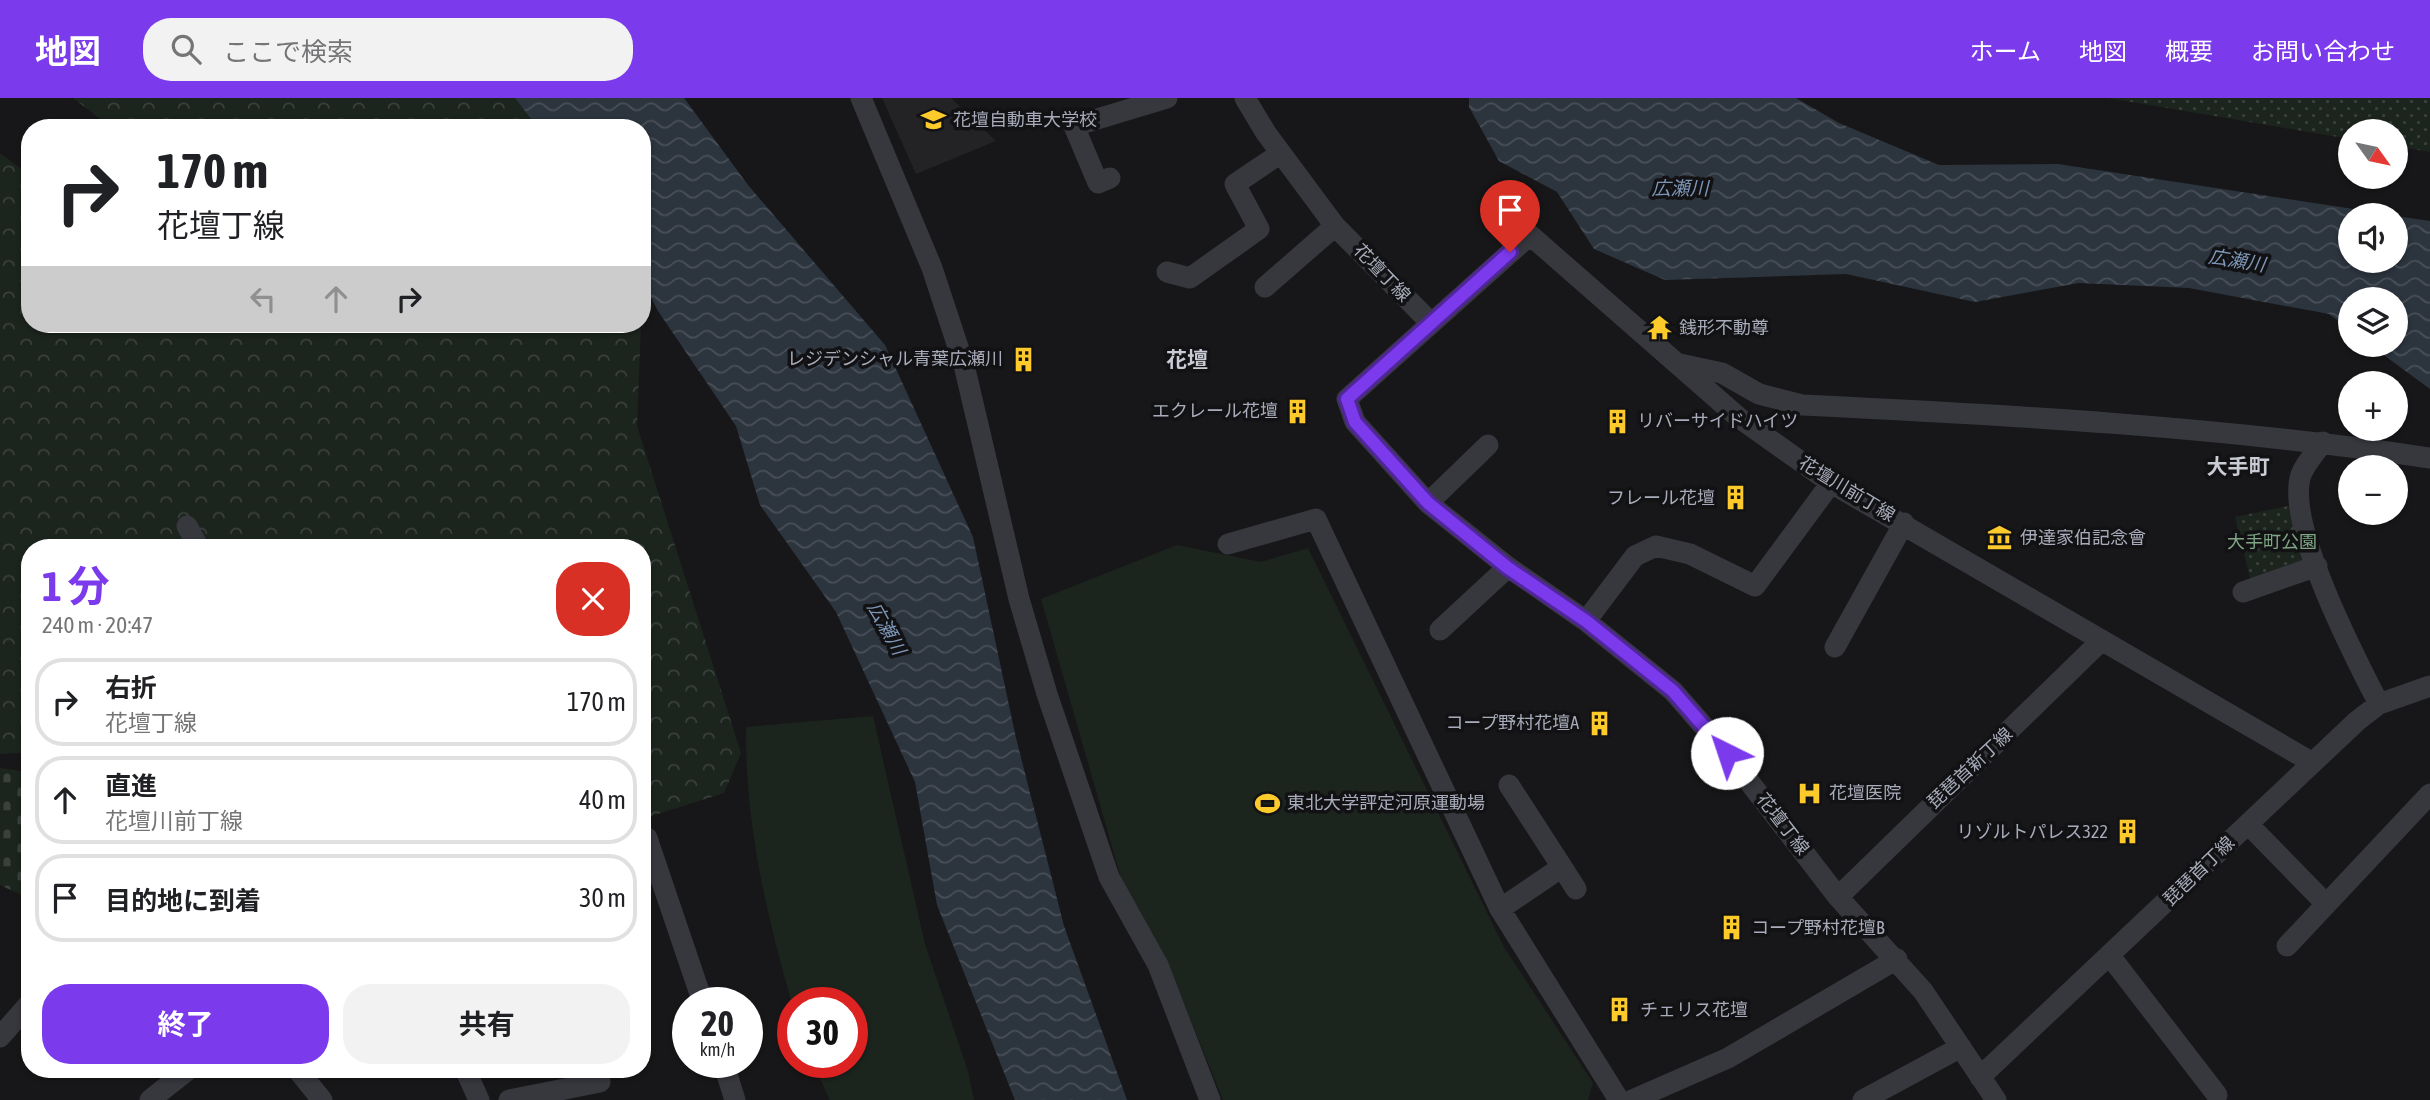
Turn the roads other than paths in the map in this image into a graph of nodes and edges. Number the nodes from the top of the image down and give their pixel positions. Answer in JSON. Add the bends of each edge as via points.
{"nodes":[{"id":1,"x":860,"y":98,"type":"edge"},
{"id":2,"x":1167,"y":98,"type":"edge"},
{"id":3,"x":1245,"y":98,"type":"edge"},
{"id":4,"x":1281,"y":153,"type":"junction"},
{"id":5,"x":1097,"y":184,"type":"dead end"},
{"id":6,"x":1335,"y":226,"type":"junction"},
{"id":7,"x":1167,"y":272,"type":"dead end"},
{"id":8,"x":1265,"y":287,"type":"dead end"},
{"id":9,"x":1431,"y":323,"type":"junction"},
{"id":10,"x":1678,"y":363,"type":"junction"},
{"id":11,"x":2323,"y":442,"type":"junction"},
{"id":12,"x":1488,"y":445,"type":"dead end"},
{"id":13,"x":2430,"y":458,"type":"edge"},
{"id":14,"x":1831,"y":483,"type":"junction"},
{"id":15,"x":1428,"y":503,"type":"junction"},
{"id":16,"x":1904,"y":523,"type":"junction"},
{"id":17,"x":187,"y":526,"type":"dead end"},
{"id":18,"x":194,"y":539,"type":"edge"},
{"id":19,"x":1228,"y":544,"type":"dead end"},
{"id":20,"x":2317,"y":566,"type":"junction"},
{"id":21,"x":1508,"y":568,"type":"junction"},
{"id":22,"x":2243,"y":592,"type":"dead end"},
{"id":23,"x":1586,"y":621,"type":"junction"},
{"id":24,"x":1440,"y":630,"type":"dead end"},
{"id":25,"x":2102,"y":640,"type":"junction"},
{"id":26,"x":1835,"y":647,"type":"dead end"},
{"id":27,"x":2430,"y":686,"type":"edge"},
{"id":28,"x":2379,"y":704,"type":"junction"},
{"id":29,"x":2313,"y":763,"type":"junction"},
{"id":30,"x":1509,"y":785,"type":"dead end"},
{"id":31,"x":2430,"y":794,"type":"edge"},
{"id":32,"x":2248,"y":824,"type":"junction"},
{"id":33,"x":651,"y":850,"type":"edge"},
{"id":34,"x":1562,"y":867,"type":"junction"},
{"id":35,"x":1576,"y":889,"type":"dead end"},
{"id":36,"x":1838,"y":897,"type":"junction"},
{"id":37,"x":2326,"y":904,"type":"junction"},
{"id":38,"x":1500,"y":909,"type":"junction"},
{"id":39,"x":2287,"y":946,"type":"dead end"},
{"id":40,"x":2110,"y":956,"type":"junction"},
{"id":41,"x":1897,"y":960,"type":"junction"},
{"id":42,"x":698,"y":987,"type":"edge"},
{"id":43,"x":21,"y":1013,"type":"edge"},
{"id":44,"x":0,"y":1037,"type":"edge"},
{"id":45,"x":1961,"y":1046,"type":"junction"},
{"id":46,"x":1980,"y":1077,"type":"junction"},
{"id":47,"x":178,"y":1078,"type":"edge"},
{"id":48,"x":305,"y":1078,"type":"edge"},
{"id":49,"x":469,"y":1078,"type":"edge"},
{"id":50,"x":599,"y":1078,"type":"edge"},
{"id":51,"x":728,"y":1078,"type":"edge"},
{"id":52,"x":1681,"y":1091,"type":"edge"},
{"id":53,"x":2217,"y":1095,"type":"dead end"},
{"id":54,"x":150,"y":1100,"type":"edge"},
{"id":55,"x":322,"y":1100,"type":"edge"},
{"id":56,"x":479,"y":1100,"type":"edge"},
{"id":57,"x":509,"y":1100,"type":"edge"},
{"id":58,"x":735,"y":1100,"type":"edge"},
{"id":59,"x":1210,"y":1100,"type":"edge"},
{"id":60,"x":1619,"y":1100,"type":"edge"},
{"id":61,"x":1632,"y":1100,"type":"edge"},
{"id":62,"x":1863,"y":1100,"type":"edge"},
{"id":63,"x":1996,"y":1100,"type":"edge"}],
"edges":[{"from":1,"to":59,"type":"street","via":[[932,268],[964,365],[1047,694],[1110,877],[1157,965]]},
{"from":2,"to":5,"type":"street","via":[[1074,126]]},
{"from":3,"to":4,"type":"street","name":"花壇丁線"},
{"from":4,"to":6,"type":"street","name":"花壇丁線"},
{"from":4,"to":7,"type":"street","via":[[1234,184],[1259,229],[1190,278]]},
{"from":6,"to":8,"type":"street"},
{"from":6,"to":9,"type":"street","name":"花壇丁線"},
{"from":9,"to":10,"type":"street","name":"花壇川前丁線","via":[[1530,235]]},
{"from":9,"to":15,"type":"street","name":"花壇丁線","via":[[1347,399],[1355,422]]},
{"from":10,"to":11,"type":"street","via":[[1722,373],[1759,394],[1802,405]]},
{"from":10,"to":14,"type":"street","name":"花壇川前丁線","via":[[1738,417]]},
{"from":11,"to":13,"type":"street"},
{"from":11,"to":20,"type":"street","via":[[2300,476],[2298,505]]},
{"from":12,"to":15,"type":"street"},
{"from":14,"to":16,"type":"street","name":"花壇川前丁線"},
{"from":14,"to":23,"type":"street","via":[[1755,586],[1689,554],[1656,546],[1635,556]]},
{"from":15,"to":21,"type":"street","name":"花壇丁線"},
{"from":16,"to":25,"type":"street","name":"花壇川前丁線"},
{"from":16,"to":26,"type":"street"},
{"from":17,"to":18,"type":"street"},
{"from":19,"to":38,"type":"street","via":[[1316,519]]},
{"from":20,"to":22,"type":"street"},
{"from":20,"to":28,"type":"street","via":[[2345,639]]},
{"from":21,"to":23,"type":"street","name":"花壇丁線"},
{"from":21,"to":24,"type":"street"},
{"from":23,"to":36,"type":"street","name":"花壇丁線","via":[[1673,691],[1760,794]]},
{"from":25,"to":29,"type":"street","name":"花壇川前丁線"},
{"from":25,"to":36,"type":"street","name":"琵琶首新丁線"},
{"from":27,"to":28,"type":"street","name":"琵琶首丁線"},
{"from":28,"to":29,"type":"street","name":"琵琶首丁線"},
{"from":29,"to":32,"type":"street","name":"琵琶首丁線"},
{"from":30,"to":34,"type":"street"},
{"from":31,"to":37,"type":"street"},
{"from":32,"to":37,"type":"street"},
{"from":32,"to":40,"type":"street","name":"琵琶首丁線"},
{"from":33,"to":42,"type":"street"},
{"from":34,"to":35,"type":"street"},
{"from":34,"to":38,"type":"street"},
{"from":36,"to":41,"type":"street","name":"花壇丁線"},
{"from":37,"to":39,"type":"street"},
{"from":38,"to":60,"type":"street"},
{"from":40,"to":46,"type":"street","name":"琵琶首丁線"},
{"from":40,"to":53,"type":"street"},
{"from":41,"to":45,"type":"street","name":"花壇丁線"},
{"from":41,"to":52,"type":"street"},
{"from":43,"to":44,"type":"street"},
{"from":45,"to":46,"type":"street","name":"花壇丁線"},
{"from":45,"to":62,"type":"street"},
{"from":46,"to":63,"type":"street","name":"花壇丁線"},
{"from":47,"to":54,"type":"street"},
{"from":48,"to":55,"type":"street"},
{"from":49,"to":56,"type":"street"},
{"from":50,"to":57,"type":"street","via":[[600,1082]]},
{"from":51,"to":58,"type":"street"},
{"from":52,"to":61,"type":"street"}]}
